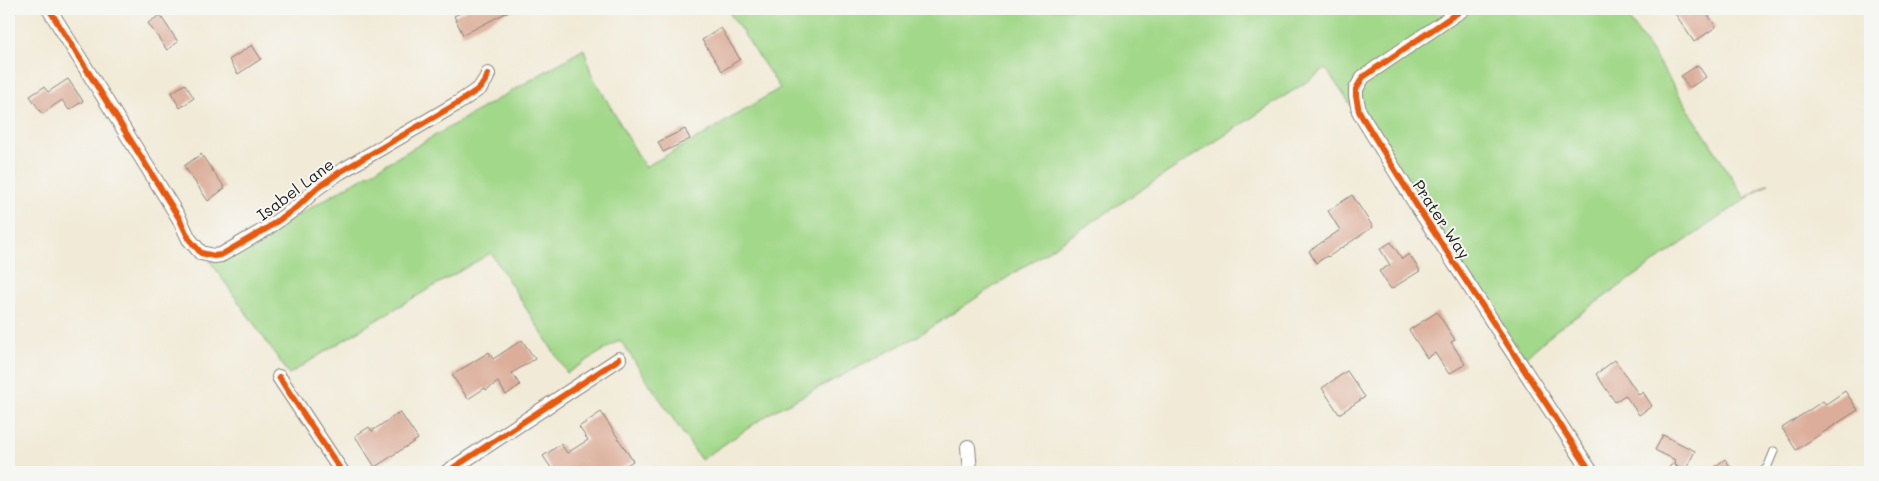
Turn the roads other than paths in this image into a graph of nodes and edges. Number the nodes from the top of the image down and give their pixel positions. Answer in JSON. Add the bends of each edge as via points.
{"nodes":[{"id":1,"x":50,"y":9,"type":"edge"},
{"id":2,"x":1463,"y":9,"type":"edge"},
{"id":3,"x":488,"y":74,"type":"dead end"},
{"id":4,"x":619,"y":359,"type":"dead end"},
{"id":5,"x":279,"y":377,"type":"dead end"},
{"id":6,"x":968,"y":447,"type":"dead end"},
{"id":7,"x":1774,"y":451,"type":"dead end"},
{"id":8,"x":342,"y":472,"type":"edge"},
{"id":9,"x":447,"y":472,"type":"edge"},
{"id":10,"x":970,"y":472,"type":"edge"},
{"id":11,"x":1591,"y":472,"type":"edge"},
{"id":12,"x":1761,"y":472,"type":"edge"}],
"edges":[{"from":1,"to":3,"type":"street","name":"Isabel Lane","via":[[189,239],[207,255],[221,255],[266,229],[340,172],[480,88]]},
{"from":2,"to":11,"type":"street","name":"Prater Way","via":[[1363,76],[1356,89],[1356,103],[1417,206]]},
{"from":4,"to":9,"type":"street"},
{"from":5,"to":8,"type":"street"},
{"from":6,"to":10,"type":"street"},
{"from":7,"to":12,"type":"lane","via":[[1767,468]]}]}
